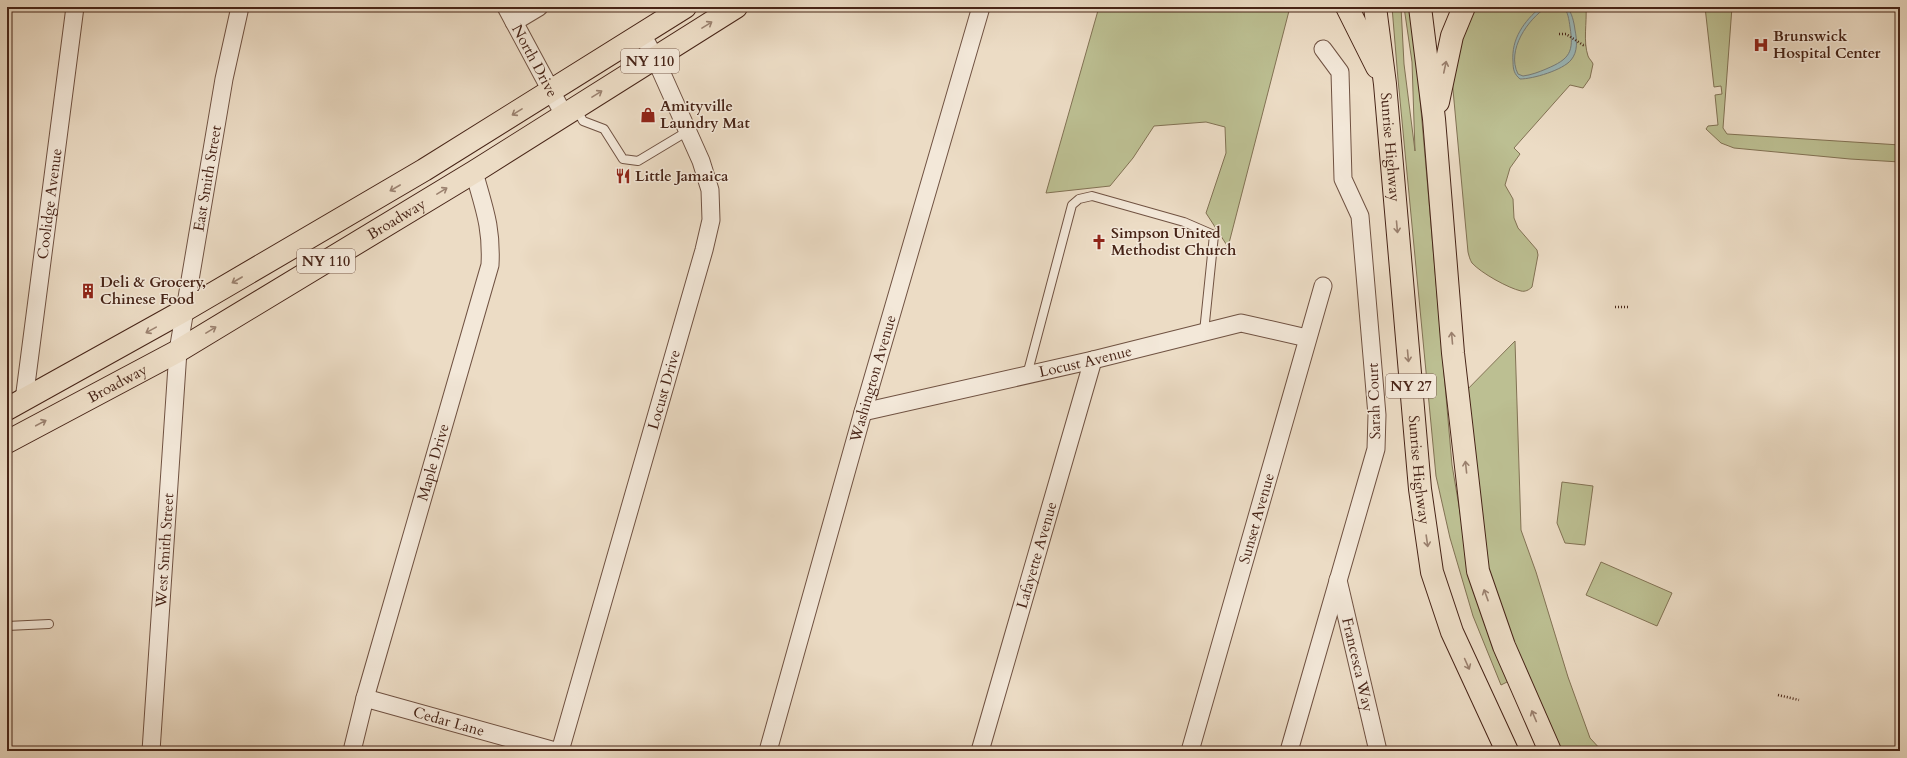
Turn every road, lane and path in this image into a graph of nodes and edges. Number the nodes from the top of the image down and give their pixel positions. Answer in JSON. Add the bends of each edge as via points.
{"nodes":[{"id":1,"x":75,"y":7,"type":"edge"},
{"id":2,"x":240,"y":7,"type":"edge"},
{"id":3,"x":539,"y":7,"type":"edge"},
{"id":4,"x":685,"y":7,"type":"edge"},
{"id":5,"x":736,"y":7,"type":"edge"},
{"id":6,"x":981,"y":7,"type":"edge"},
{"id":7,"x":1347,"y":7,"type":"edge"},
{"id":8,"x":1375,"y":7,"type":"edge"},
{"id":9,"x":1420,"y":7,"type":"edge"},
{"id":10,"x":1464,"y":7,"type":"edge"},
{"id":11,"x":510,"y":14,"type":"edge"},
{"id":12,"x":642,"y":34,"type":"junction"},
{"id":13,"x":1559,"y":34,"type":"dead end"},
{"id":14,"x":1586,"y":45,"type":"dead end"},
{"id":15,"x":1323,"y":49,"type":"dead end"},
{"id":16,"x":655,"y":58,"type":"junction"},
{"id":17,"x":1385,"y":84,"type":"junction"},
{"id":18,"x":551,"y":92,"type":"junction"},
{"id":19,"x":570,"y":111,"type":"junction"},
{"id":20,"x":1434,"y":119,"type":"junction"},
{"id":21,"x":688,"y":131,"type":"junction"},
{"id":22,"x":474,"y":172,"type":"junction"},
{"id":23,"x":1323,"y":286,"type":"dead end"},
{"id":24,"x":1615,"y":307,"type":"dead end"},
{"id":25,"x":1629,"y":307,"type":"dead end"},
{"id":26,"x":184,"y":310,"type":"junction"},
{"id":27,"x":1204,"y":332,"type":"junction"},
{"id":28,"x":1307,"y":338,"type":"junction"},
{"id":29,"x":178,"y":351,"type":"junction"},
{"id":30,"x":1094,"y":360,"type":"junction"},
{"id":31,"x":1026,"y":375,"type":"junction"},
{"id":32,"x":15,"y":404,"type":"edge"},
{"id":33,"x":863,"y":412,"type":"junction"},
{"id":34,"x":7,"y":442,"type":"edge"},
{"id":35,"x":1338,"y":578,"type":"junction"},
{"id":36,"x":49,"y":624,"type":"dead end"},
{"id":37,"x":7,"y":626,"type":"edge"},
{"id":38,"x":1778,"y":695,"type":"dead end"},
{"id":39,"x":365,"y":698,"type":"junction"},
{"id":40,"x":1799,"y":700,"type":"dead end"},
{"id":41,"x":151,"y":751,"type":"edge"},
{"id":42,"x":352,"y":751,"type":"edge"},
{"id":43,"x":555,"y":751,"type":"edge"},
{"id":44,"x":560,"y":751,"type":"edge"},
{"id":45,"x":768,"y":751,"type":"edge"},
{"id":46,"x":980,"y":751,"type":"edge"},
{"id":47,"x":1190,"y":751,"type":"edge"},
{"id":48,"x":1290,"y":751,"type":"edge"},
{"id":49,"x":1378,"y":751,"type":"edge"},
{"id":50,"x":1507,"y":751,"type":"edge"},
{"id":51,"x":1550,"y":751,"type":"edge"}],
"edges":[{"from":1,"to":32,"type":"street","name":"Coolidge Avenue"},
{"from":2,"to":26,"type":"street","name":"East Smith Street","via":[[224,79]]},
{"from":3,"to":11,"type":"street"},
{"from":4,"to":12,"type":"main road","name":"Broadway","number":"NY 110"},
{"from":16,"to":5,"type":"main road","name":"Broadway","number":"NY 110","one_way":true},
{"from":6,"to":33,"type":"street","name":"Washington Avenue"},
{"from":7,"to":17,"type":"main road"},
{"from":8,"to":17,"type":"main road","name":"Sunrise Highway","number":"NY 27"},
{"from":9,"to":20,"type":"main road","number":"NY 27"},
{"from":20,"to":10,"type":"main road","one_way":true,"via":[[1452,36]]},
{"from":11,"to":18,"type":"street","name":"North Drive"},
{"from":12,"to":16,"type":"street","name":"Locust Drive"},
{"from":12,"to":18,"type":"main road","name":"Broadway","number":"NY 110"},
{"from":13,"to":14,"type":"path","via":[[1568,35]]},
{"from":15,"to":35,"type":"street","name":"Sarah Court","via":[[1340,72],[1343,179],[1360,216],[1377,415],[1376,449]]},
{"from":19,"to":16,"type":"main road","name":"Broadway","number":"NY 110","one_way":true},
{"from":16,"to":21,"type":"street","name":"Locust Drive"},
{"from":17,"to":50,"type":"main road","name":"Sunrise Highway","number":"NY 27","one_way":true,"via":[[1420,489],[1432,572],[1452,632]]},
{"from":18,"to":19,"type":"street","name":"North Drive"},
{"from":18,"to":26,"type":"main road","name":"Broadway","number":"NY 110","one_way":true,"via":[[424,170]]},
{"from":19,"to":21,"type":"lane","via":[[583,121],[604,129],[622,159],[638,161]]},
{"from":19,"to":22,"type":"main road","name":"Broadway","number":"NY 110"},
{"from":51,"to":20,"type":"main road","number":"NY 27","one_way":true,"via":[[1504,646],[1478,571],[1453,352]]},
{"from":21,"to":44,"type":"street","name":"Locust Drive","via":[[710,190],[711,220]]},
{"from":29,"to":22,"type":"main road","name":"Broadway","number":"NY 110","one_way":true},
{"from":22,"to":39,"type":"street","name":"Maple Drive","via":[[487,213],[491,242],[490,265]]},
{"from":23,"to":28,"type":"street","name":"Sunset Avenue"},
{"from":24,"to":25,"type":"path"},
{"from":26,"to":29,"type":"street","name":"East Smith Street"},
{"from":26,"to":32,"type":"main road","name":"Broadway","number":"NY 110","one_way":true},
{"from":27,"to":28,"type":"street","name":"Locust Avenue","via":[[1242,323]]},
{"from":27,"to":30,"type":"street","name":"Locust Avenue"},
{"from":27,"to":31,"type":"lane","via":[[1214,235],[1184,222],[1092,196],[1079,199],[1072,205]]},
{"from":28,"to":47,"type":"street","name":"Sunset Avenue"},
{"from":34,"to":29,"type":"main road","name":"Broadway","number":"NY 110","one_way":true},
{"from":29,"to":41,"type":"street","name":"West Smith Street"},
{"from":30,"to":31,"type":"street","name":"Locust Avenue"},
{"from":30,"to":46,"type":"street","name":"Lafayette Avenue"},
{"from":31,"to":33,"type":"street","name":"Locust Avenue"},
{"from":33,"to":45,"type":"street","name":"Washington Avenue"},
{"from":35,"to":48,"type":"street","name":"Sarah Court"},
{"from":35,"to":49,"type":"street","name":"Francesca Way"},
{"from":36,"to":37,"type":"lane"},
{"from":38,"to":40,"type":"path"},
{"from":39,"to":42,"type":"street","name":"Maple Drive"},
{"from":39,"to":43,"type":"street","name":"Cedar Lane"}]}
